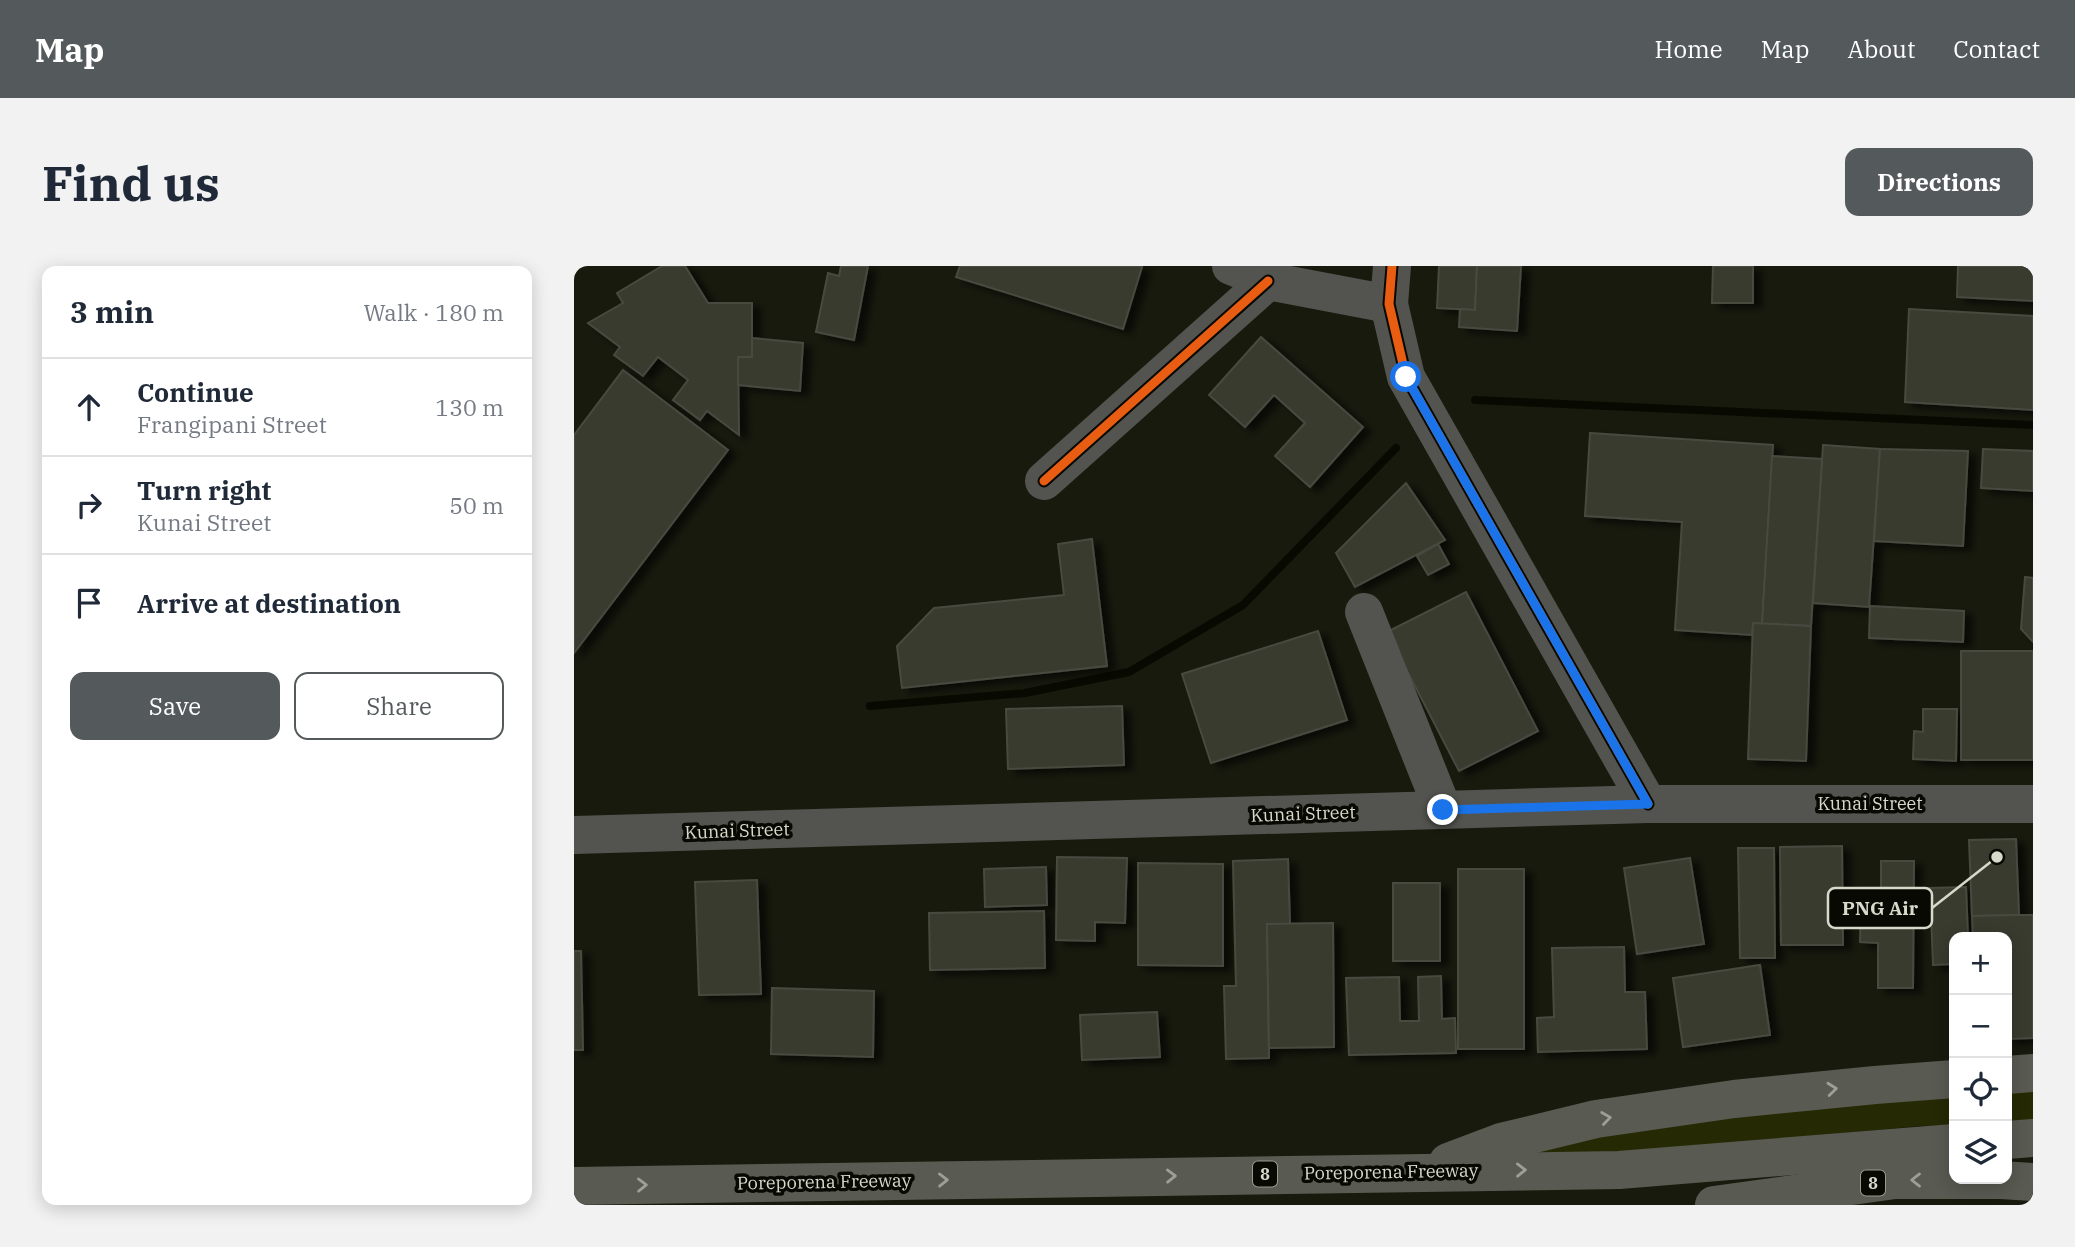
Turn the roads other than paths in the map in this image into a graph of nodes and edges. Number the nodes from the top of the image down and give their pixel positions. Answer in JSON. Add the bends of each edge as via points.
{"nodes":[{"id":1,"x":1231,"y":266,"type":"edge"},
{"id":2,"x":1392,"y":266,"type":"edge"},
{"id":3,"x":1268,"y":281,"type":"junction"},
{"id":4,"x":1389,"y":304,"type":"junction"},
{"id":5,"x":1044,"y":481,"type":"dead end"},
{"id":6,"x":1364,"y":612,"type":"dead end"},
{"id":7,"x":1648,"y":804,"type":"junction"},
{"id":8,"x":2033,"y":804,"type":"edge"},
{"id":9,"x":1443,"y":810,"type":"junction"},
{"id":10,"x":574,"y":835,"type":"edge"},
{"id":11,"x":2033,"y":1073,"type":"edge"},
{"id":12,"x":2012,"y":1075,"type":"edge"},
{"id":13,"x":1949,"y":1079,"type":"edge"},
{"id":14,"x":2033,"y":1138,"type":"edge"},
{"id":15,"x":2012,"y":1140,"type":"edge"},
{"id":16,"x":1949,"y":1143,"type":"edge"},
{"id":17,"x":1423,"y":1171,"type":"junction"},
{"id":18,"x":2033,"y":1182,"type":"edge"},
{"id":19,"x":574,"y":1186,"type":"edge"},
{"id":20,"x":1714,"y":1205,"type":"edge"}],
"edges":[{"from":1,"to":3,"type":"street"},
{"from":2,"to":4,"type":"street"},
{"from":3,"to":4,"type":"street"},
{"from":3,"to":5,"type":"street"},
{"from":4,"to":7,"type":"street","via":[[1406,377]]},
{"from":6,"to":9,"type":"street"},
{"from":7,"to":8,"type":"street","name":"Kunai Street"},
{"from":7,"to":9,"type":"street","name":"Kunai Street"},
{"from":9,"to":10,"type":"street","name":"Kunai Street"},
{"from":11,"to":12,"type":"highway"},
{"from":17,"to":13,"type":"highway","one_way":true,"via":[[1501,1142],[1596,1119],[1734,1099]]},
{"from":14,"to":15,"type":"highway"},
{"from":17,"to":16,"type":"highway","name":"Poreporena Freeway","number":"8","one_way":true,"via":[[1619,1170]]},
{"from":19,"to":17,"type":"highway","name":"Poreporena Freeway","number":"8","one_way":true},
{"from":18,"to":20,"type":"highway","number":"8","one_way":true,"via":[[1895,1180]]}]}
